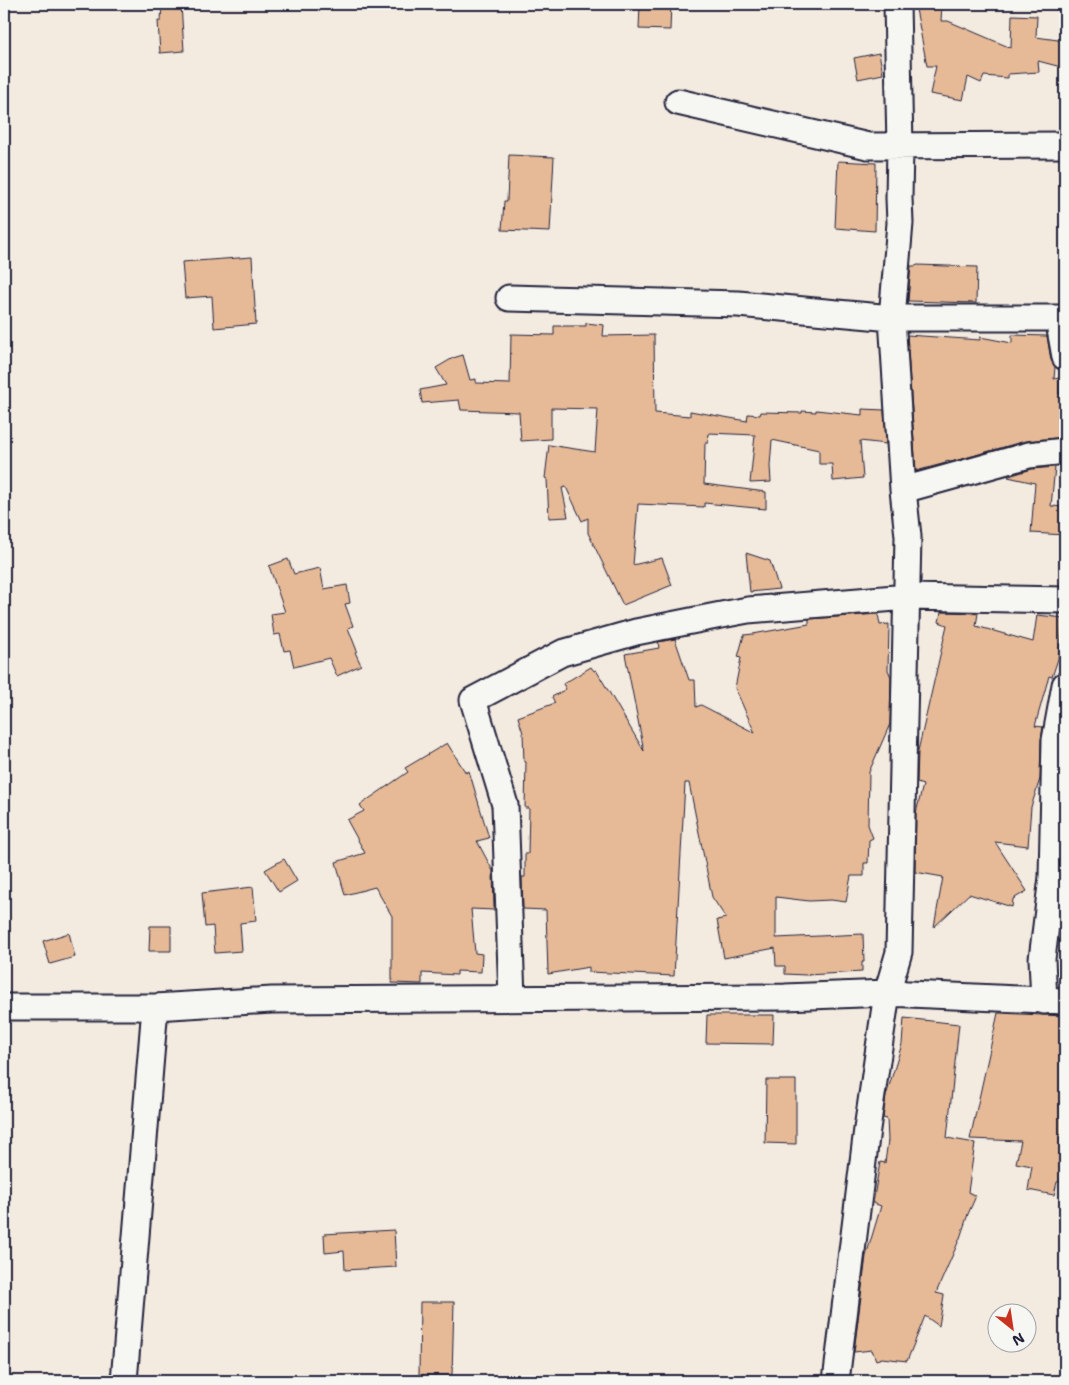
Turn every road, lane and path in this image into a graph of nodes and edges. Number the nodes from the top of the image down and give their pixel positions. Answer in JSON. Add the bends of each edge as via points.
{"nodes":[{"id":1,"x":897,"y":4,"type":"edge"},
{"id":2,"x":678,"y":102,"type":"dead end"},
{"id":3,"x":1065,"y":145,"type":"edge"},
{"id":4,"x":900,"y":146,"type":"junction"},
{"id":5,"x":509,"y":298,"type":"dead end"},
{"id":6,"x":892,"y":318,"type":"junction"},
{"id":7,"x":1062,"y":318,"type":"edge"},
{"id":8,"x":1065,"y":357,"type":"edge"},
{"id":9,"x":1065,"y":451,"type":"edge"},
{"id":10,"x":903,"y":490,"type":"junction"},
{"id":11,"x":908,"y":597,"type":"junction"},
{"id":12,"x":1065,"y":600,"type":"edge"},
{"id":13,"x":1065,"y":685,"type":"edge"},
{"id":14,"x":887,"y":992,"type":"junction"},
{"id":15,"x":512,"y":998,"type":"junction"},
{"id":16,"x":1055,"y":1001,"type":"edge"},
{"id":17,"x":4,"y":1007,"type":"edge"},
{"id":18,"x":155,"y":1007,"type":"junction"},
{"id":19,"x":124,"y":1381,"type":"edge"},
{"id":20,"x":836,"y":1381,"type":"edge"}],
"edges":[{"from":1,"to":4,"type":"street"},
{"from":2,"to":4,"type":"street","via":[[868,146]]},
{"from":3,"to":4,"type":"street"},
{"from":4,"to":6,"type":"street","via":[[900,223]]},
{"from":5,"to":6,"type":"street","via":[[738,304]]},
{"from":6,"to":7,"type":"street"},
{"from":6,"to":10,"type":"street"},
{"from":7,"to":8,"type":"street"},
{"from":9,"to":10,"type":"street","via":[[1028,455]]},
{"from":10,"to":11,"type":"street","via":[[908,536]]},
{"from":11,"to":12,"type":"street"},
{"from":11,"to":14,"type":"street","via":[[899,952]]},
{"from":11,"to":15,"type":"street","via":[[748,610],[636,632],[562,653],[473,700],[505,805]]},
{"from":13,"to":16,"type":"street","via":[[1055,740],[1052,877],[1042,959]]},
{"from":14,"to":15,"type":"street","via":[[785,997]]},
{"from":14,"to":16,"type":"street"},
{"from":14,"to":20,"type":"street"},
{"from":15,"to":18,"type":"street","via":[[272,1000]]},
{"from":17,"to":18,"type":"street"},
{"from":18,"to":19,"type":"street"}]}
